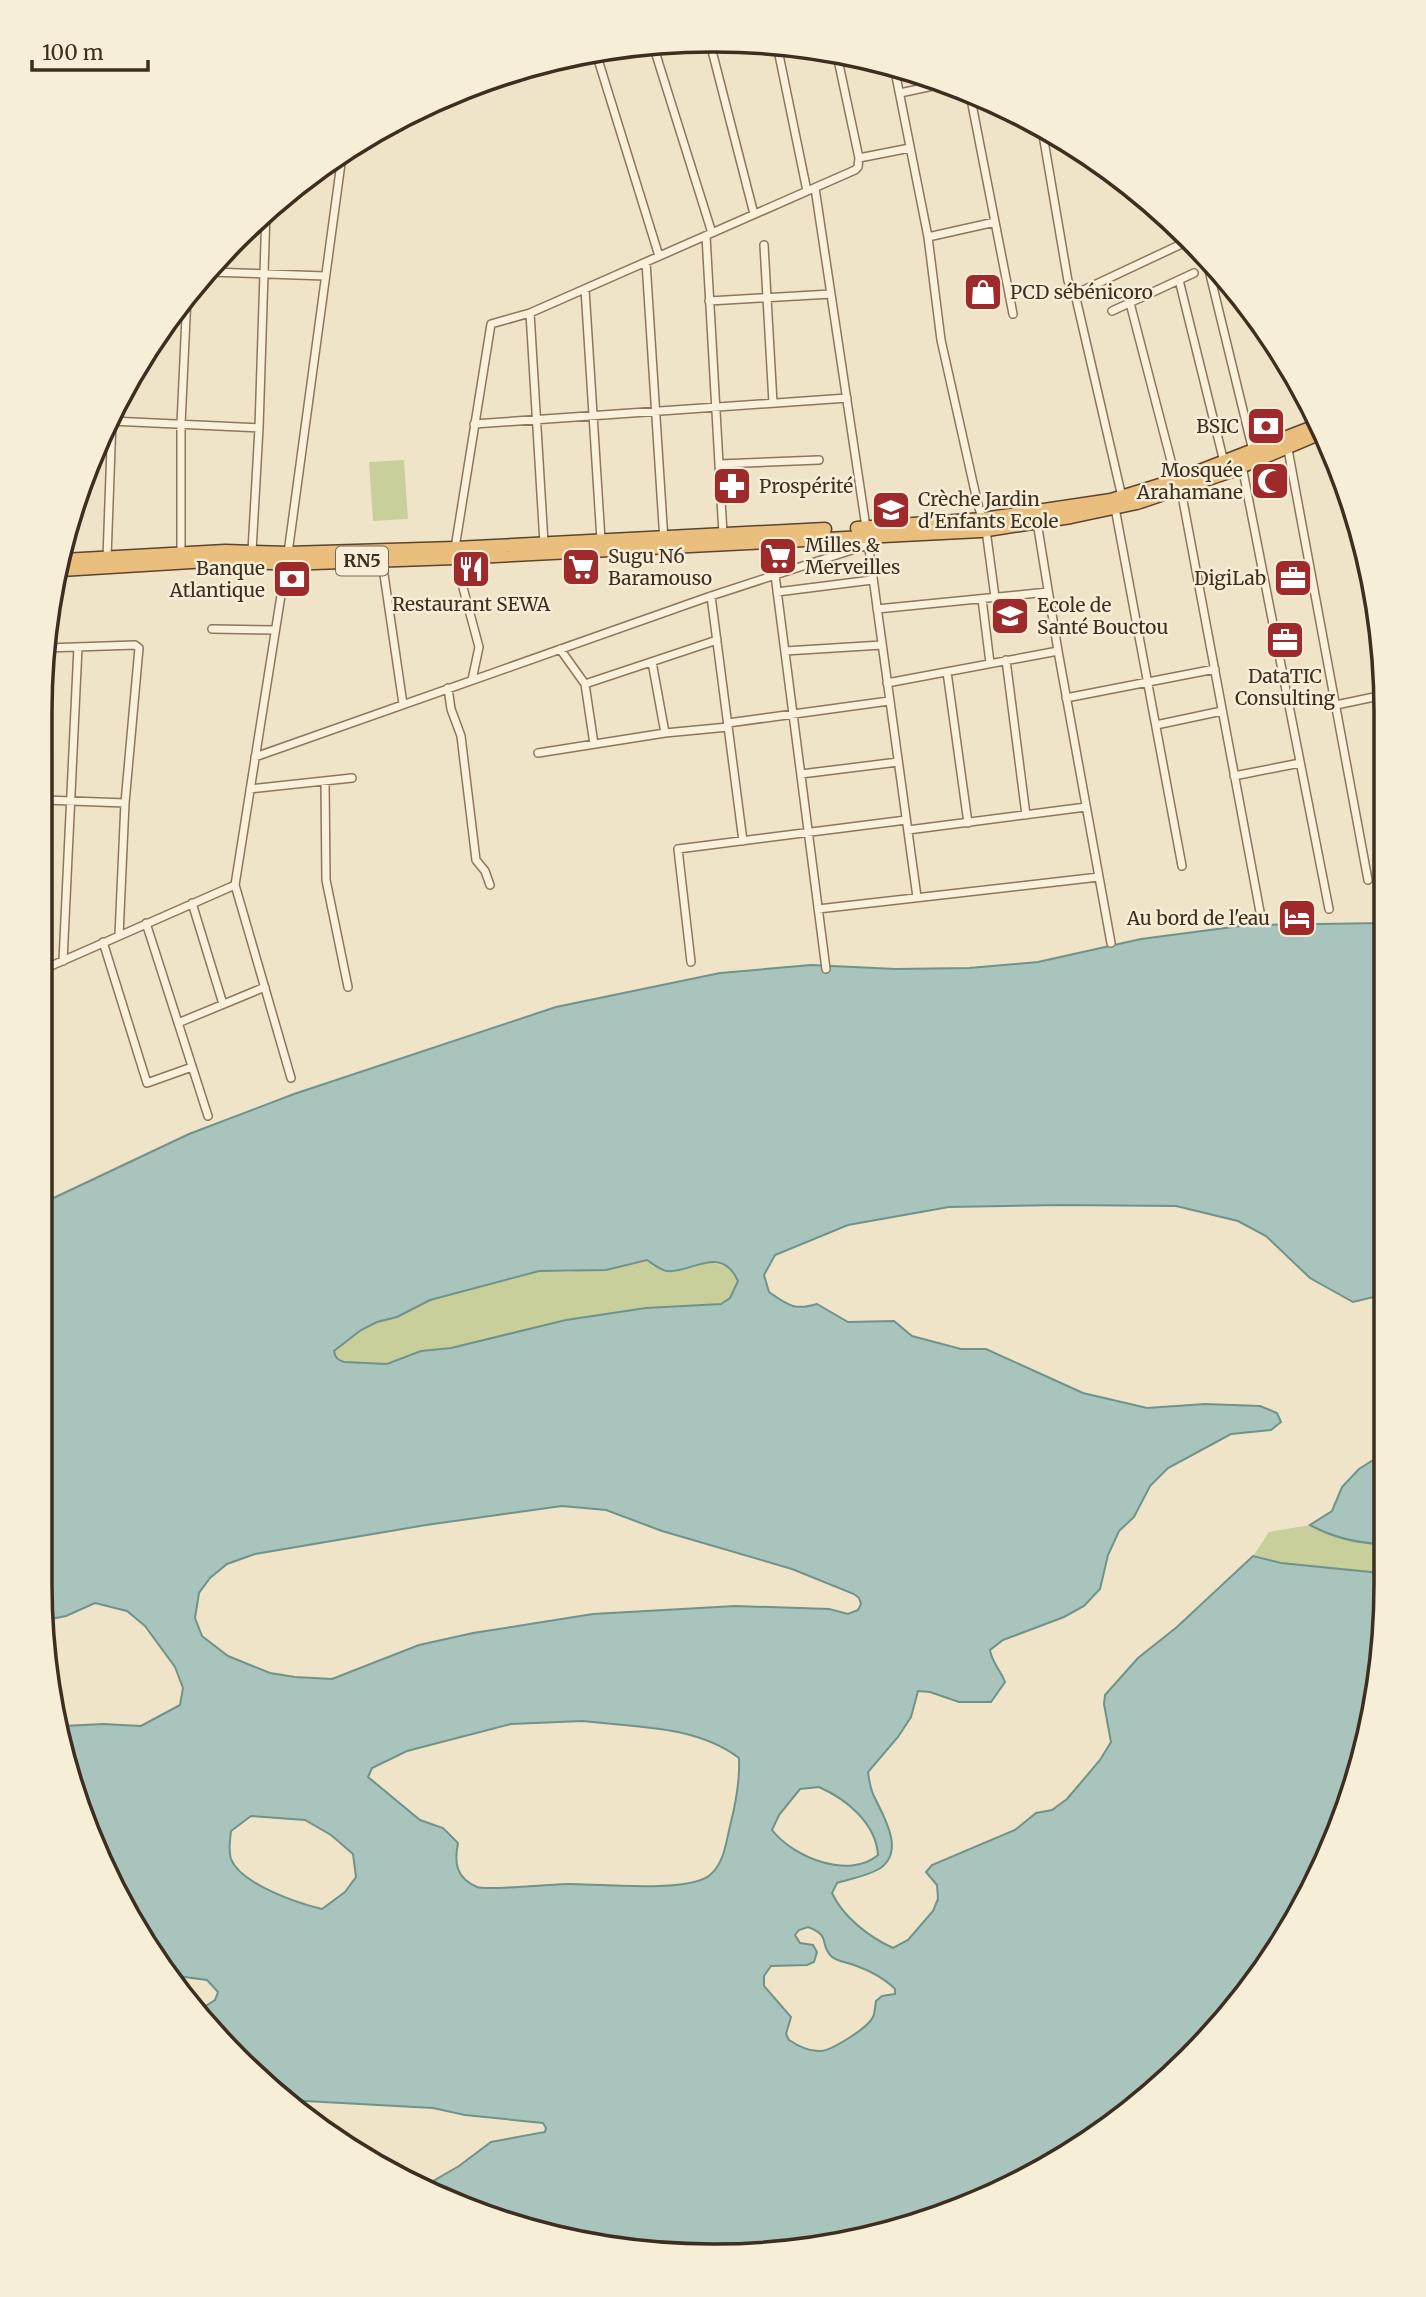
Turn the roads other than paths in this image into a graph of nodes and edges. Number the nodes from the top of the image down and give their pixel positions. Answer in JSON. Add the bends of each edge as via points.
{"nodes":[{"id":1,"x":711,"y":52,"type":"edge"},
{"id":2,"x":656,"y":55,"type":"edge"},
{"id":3,"x":781,"y":56,"type":"edge"},
{"id":4,"x":599,"y":63,"type":"edge"},
{"id":5,"x":839,"y":65,"type":"edge"},
{"id":6,"x":897,"y":79,"type":"edge"},
{"id":7,"x":924,"y":88,"type":"edge"},
{"id":8,"x":900,"y":93,"type":"junction"},
{"id":9,"x":972,"y":106,"type":"edge"},
{"id":10,"x":1044,"y":142,"type":"edge"},
{"id":11,"x":911,"y":148,"type":"junction"},
{"id":12,"x":859,"y":158,"type":"junction"},
{"id":13,"x":340,"y":168,"type":"edge"},
{"id":14,"x":811,"y":190,"type":"junction"},
{"id":15,"x":754,"y":214,"type":"junction"},
{"id":16,"x":995,"y":222,"type":"junction"},
{"id":17,"x":265,"y":228,"type":"edge"},
{"id":18,"x":709,"y":234,"type":"junction"},
{"id":19,"x":928,"y":237,"type":"junction"},
{"id":20,"x":764,"y":245,"type":"dead end"},
{"id":21,"x":1179,"y":245,"type":"edge"},
{"id":22,"x":659,"y":256,"type":"junction"},
{"id":23,"x":646,"y":262,"type":"junction"},
{"id":24,"x":221,"y":272,"type":"edge"},
{"id":25,"x":264,"y":273,"type":"junction"},
{"id":26,"x":1194,"y":273,"type":"dead end"},
{"id":27,"x":325,"y":276,"type":"junction"},
{"id":28,"x":1210,"y":278,"type":"edge"},
{"id":29,"x":1179,"y":280,"type":"junction"},
{"id":30,"x":585,"y":289,"type":"junction"},
{"id":31,"x":831,"y":294,"type":"junction"},
{"id":32,"x":1075,"y":294,"type":"junction"},
{"id":33,"x":767,"y":298,"type":"junction"},
{"id":34,"x":709,"y":301,"type":"junction"},
{"id":35,"x":1130,"y":303,"type":"junction"},
{"id":36,"x":1112,"y":311,"type":"dead end"},
{"id":37,"x":530,"y":313,"type":"junction"},
{"id":38,"x":1013,"y":314,"type":"dead end"},
{"id":39,"x":186,"y":315,"type":"edge"},
{"id":40,"x":847,"y":398,"type":"junction"},
{"id":41,"x":773,"y":403,"type":"junction"},
{"id":42,"x":715,"y":407,"type":"junction"},
{"id":43,"x":656,"y":411,"type":"junction"},
{"id":44,"x":593,"y":415,"type":"junction"},
{"id":45,"x":536,"y":419,"type":"junction"},
{"id":46,"x":121,"y":421,"type":"edge"},
{"id":47,"x":181,"y":424,"type":"junction"},
{"id":48,"x":474,"y":424,"type":"junction"},
{"id":49,"x":259,"y":428,"type":"junction"},
{"id":50,"x":1309,"y":430,"type":"edge"},
{"id":51,"x":1312,"y":436,"type":"edge"},
{"id":52,"x":111,"y":442,"type":"edge"},
{"id":53,"x":1287,"y":443,"type":"junction"},
{"id":54,"x":1245,"y":458,"type":"junction"},
{"id":55,"x":819,"y":460,"type":"dead end"},
{"id":56,"x":1224,"y":462,"type":"junction"},
{"id":57,"x":719,"y":464,"type":"junction"},
{"id":58,"x":1179,"y":485,"type":"junction"},
{"id":59,"x":1121,"y":503,"type":"junction"},
{"id":60,"x":1037,"y":522,"type":"junction"},
{"id":61,"x":985,"y":524,"type":"junction"},
{"id":62,"x":723,"y":534,"type":"junction"},
{"id":63,"x":867,"y":536,"type":"junction"},
{"id":64,"x":601,"y":540,"type":"junction"},
{"id":65,"x":664,"y":541,"type":"junction"},
{"id":66,"x":544,"y":543,"type":"junction"},
{"id":67,"x":252,"y":551,"type":"junction"},
{"id":68,"x":455,"y":553,"type":"junction"},
{"id":69,"x":107,"y":558,"type":"junction"},
{"id":70,"x":181,"y":558,"type":"junction"},
{"id":71,"x":287,"y":559,"type":"junction"},
{"id":72,"x":71,"y":560,"type":"edge"},
{"id":73,"x":382,"y":561,"type":"junction"},
{"id":74,"x":69,"y":568,"type":"edge"},
{"id":75,"x":775,"y":575,"type":"junction"},
{"id":76,"x":872,"y":580,"type":"junction"},
{"id":77,"x":777,"y":592,"type":"junction"},
{"id":78,"x":1048,"y":592,"type":"junction"},
{"id":79,"x":711,"y":596,"type":"junction"},
{"id":80,"x":995,"y":597,"type":"junction"},
{"id":81,"x":982,"y":599,"type":"junction"},
{"id":82,"x":877,"y":609,"type":"junction"},
{"id":83,"x":212,"y":629,"type":"dead end"},
{"id":84,"x":275,"y":630,"type":"junction"},
{"id":85,"x":717,"y":640,"type":"junction"},
{"id":86,"x":882,"y":645,"type":"junction"},
{"id":87,"x":78,"y":647,"type":"junction"},
{"id":88,"x":56,"y":648,"type":"edge"},
{"id":89,"x":561,"y":649,"type":"junction"},
{"id":90,"x":1058,"y":650,"type":"junction"},
{"id":91,"x":785,"y":651,"type":"junction"},
{"id":92,"x":1006,"y":660,"type":"junction"},
{"id":93,"x":652,"y":662,"type":"junction"},
{"id":94,"x":990,"y":663,"type":"junction"},
{"id":95,"x":1214,"y":669,"type":"junction"},
{"id":96,"x":947,"y":671,"type":"junction"},
{"id":97,"x":472,"y":680,"type":"junction"},
{"id":98,"x":1148,"y":682,"type":"junction"},
{"id":99,"x":887,"y":683,"type":"junction"},
{"id":100,"x":585,"y":684,"type":"junction"},
{"id":101,"x":448,"y":688,"type":"junction"},
{"id":102,"x":1373,"y":697,"type":"edge"},
{"id":103,"x":1066,"y":698,"type":"junction"},
{"id":104,"x":890,"y":701,"type":"junction"},
{"id":105,"x":403,"y":704,"type":"junction"},
{"id":106,"x":1336,"y":705,"type":"junction"},
{"id":107,"x":1222,"y":711,"type":"junction"},
{"id":108,"x":793,"y":713,"type":"junction"},
{"id":109,"x":728,"y":725,"type":"junction"},
{"id":110,"x":1156,"y":725,"type":"junction"},
{"id":111,"x":665,"y":733,"type":"junction"},
{"id":112,"x":594,"y":744,"type":"junction"},
{"id":113,"x":538,"y":753,"type":"dead end"},
{"id":114,"x":255,"y":757,"type":"junction"},
{"id":115,"x":898,"y":762,"type":"junction"},
{"id":116,"x":1300,"y":763,"type":"junction"},
{"id":117,"x":801,"y":774,"type":"junction"},
{"id":118,"x":1234,"y":776,"type":"junction"},
{"id":119,"x":352,"y":778,"type":"dead end"},
{"id":120,"x":325,"y":781,"type":"junction"},
{"id":121,"x":250,"y":789,"type":"junction"},
{"id":122,"x":52,"y":800,"type":"edge"},
{"id":123,"x":70,"y":801,"type":"junction"},
{"id":124,"x":125,"y":803,"type":"junction"},
{"id":125,"x":1086,"y":807,"type":"junction"},
{"id":126,"x":1026,"y":815,"type":"junction"},
{"id":127,"x":906,"y":820,"type":"junction"},
{"id":128,"x":968,"y":822,"type":"junction"},
{"id":129,"x":908,"y":830,"type":"junction"},
{"id":130,"x":808,"y":832,"type":"junction"},
{"id":131,"x":743,"y":841,"type":"junction"},
{"id":132,"x":1182,"y":866,"type":"dead end"},
{"id":133,"x":1099,"y":877,"type":"junction"},
{"id":134,"x":1368,"y":880,"type":"dead end"},
{"id":135,"x":235,"y":885,"type":"junction"},
{"id":136,"x":490,"y":885,"type":"dead end"},
{"id":137,"x":917,"y":897,"type":"junction"},
{"id":138,"x":192,"y":903,"type":"junction"},
{"id":139,"x":818,"y":909,"type":"junction"},
{"id":140,"x":1329,"y":909,"type":"dead end"},
{"id":141,"x":1261,"y":917,"type":"dead end"},
{"id":142,"x":146,"y":923,"type":"junction"},
{"id":143,"x":119,"y":934,"type":"junction"},
{"id":144,"x":103,"y":942,"type":"junction"},
{"id":145,"x":1111,"y":943,"type":"dead end"},
{"id":146,"x":62,"y":961,"type":"junction"},
{"id":147,"x":691,"y":962,"type":"dead end"},
{"id":148,"x":52,"y":965,"type":"edge"},
{"id":149,"x":826,"y":969,"type":"dead end"},
{"id":150,"x":265,"y":987,"type":"junction"},
{"id":151,"x":348,"y":987,"type":"dead end"},
{"id":152,"x":223,"y":1004,"type":"junction"},
{"id":153,"x":178,"y":1023,"type":"junction"},
{"id":154,"x":192,"y":1067,"type":"junction"},
{"id":155,"x":291,"y":1077,"type":"dead end"},
{"id":156,"x":208,"y":1116,"type":"dead end"}],
"edges":[{"from":1,"to":15,"type":"street"},
{"from":2,"to":18,"type":"street"},
{"from":3,"to":14,"type":"street"},
{"from":4,"to":22,"type":"street"},
{"from":5,"to":12,"type":"street"},
{"from":6,"to":8,"type":"street"},
{"from":7,"to":8,"type":"street"},
{"from":8,"to":11,"type":"street"},
{"from":9,"to":16,"type":"street"},
{"from":10,"to":32,"type":"street"},
{"from":11,"to":12,"type":"street"},
{"from":11,"to":19,"type":"street"},
{"from":12,"to":14,"type":"street","via":[[855,170]]},
{"from":13,"to":27,"type":"street"},
{"from":14,"to":15,"type":"street"},
{"from":14,"to":31,"type":"street"},
{"from":15,"to":18,"type":"street"},
{"from":16,"to":19,"type":"street"},
{"from":16,"to":38,"type":"street"},
{"from":17,"to":25,"type":"street"},
{"from":18,"to":22,"type":"street"},
{"from":18,"to":34,"type":"street"},
{"from":19,"to":61,"type":"street","via":[[941,340]]},
{"from":20,"to":33,"type":"street"},
{"from":21,"to":32,"type":"street"},
{"from":22,"to":23,"type":"street"},
{"from":23,"to":30,"type":"street"},
{"from":23,"to":43,"type":"street"},
{"from":24,"to":25,"type":"street"},
{"from":25,"to":27,"type":"street"},
{"from":25,"to":49,"type":"street"},
{"from":26,"to":29,"type":"street"},
{"from":27,"to":71,"type":"street"},
{"from":28,"to":54,"type":"street"},
{"from":29,"to":35,"type":"street"},
{"from":29,"to":56,"type":"street"},
{"from":30,"to":37,"type":"street"},
{"from":30,"to":44,"type":"street"},
{"from":31,"to":33,"type":"street"},
{"from":31,"to":40,"type":"street"},
{"from":32,"to":59,"type":"street"},
{"from":33,"to":34,"type":"street"},
{"from":33,"to":41,"type":"street"},
{"from":34,"to":42,"type":"street"},
{"from":35,"to":36,"type":"street"},
{"from":35,"to":58,"type":"street"},
{"from":37,"to":45,"type":"street"},
{"from":37,"to":48,"type":"street","via":[[491,324]]},
{"from":39,"to":47,"type":"street"},
{"from":40,"to":41,"type":"street"},
{"from":40,"to":63,"type":"street"},
{"from":41,"to":42,"type":"street"},
{"from":42,"to":43,"type":"street"},
{"from":42,"to":57,"type":"street"},
{"from":43,"to":44,"type":"street"},
{"from":43,"to":65,"type":"street"},
{"from":44,"to":45,"type":"street"},
{"from":44,"to":64,"type":"street"},
{"from":45,"to":48,"type":"street"},
{"from":45,"to":66,"type":"street"},
{"from":46,"to":47,"type":"street"},
{"from":47,"to":49,"type":"street"},
{"from":47,"to":70,"type":"street"},
{"from":48,"to":68,"type":"street"},
{"from":49,"to":67,"type":"street"},
{"from":50,"to":53,"type":"highway","number":"RN5"},
{"from":51,"to":53,"type":"highway","number":"RN5"},
{"from":52,"to":69,"type":"street"},
{"from":53,"to":54,"type":"highway","number":"RN5"},
{"from":53,"to":54,"type":"highway","number":"RN5"},
{"from":53,"to":106,"type":"street"},
{"from":54,"to":56,"type":"highway","number":"RN5"},
{"from":54,"to":58,"type":"highway","number":"RN5"},
{"from":54,"to":116,"type":"street"},
{"from":55,"to":57,"type":"street"},
{"from":56,"to":58,"type":"highway","number":"RN5"},
{"from":57,"to":62,"type":"street"},
{"from":58,"to":59,"type":"highway","number":"RN5"},
{"from":58,"to":95,"type":"street"},
{"from":59,"to":60,"type":"highway","number":"RN5"},
{"from":59,"to":61,"type":"highway","number":"RN5","via":[[1069,507]]},
{"from":59,"to":98,"type":"street"},
{"from":60,"to":61,"type":"highway","number":"RN5"},
{"from":60,"to":78,"type":"street"},
{"from":61,"to":63,"type":"highway","number":"RN5"},
{"from":61,"to":80,"type":"street"},
{"from":62,"to":63,"type":"highway","number":"RN5"},
{"from":62,"to":65,"type":"highway","number":"RN5"},
{"from":63,"to":65,"type":"highway","number":"RN5"},
{"from":63,"to":75,"type":"street"},
{"from":63,"to":76,"type":"street"},
{"from":64,"to":65,"type":"highway","number":"RN5"},
{"from":64,"to":66,"type":"highway","number":"RN5"},
{"from":65,"to":68,"type":"highway","number":"RN5"},
{"from":66,"to":68,"type":"highway","number":"RN5"},
{"from":67,"to":70,"type":"highway","number":"RN5"},
{"from":67,"to":71,"type":"highway","number":"RN5"},
{"from":68,"to":71,"type":"highway","number":"RN5"},
{"from":68,"to":73,"type":"highway","number":"RN5"},
{"from":68,"to":97,"type":"street","via":[[479,647]]},
{"from":69,"to":70,"type":"highway","number":"RN5"},
{"from":69,"to":72,"type":"highway","number":"RN5"},
{"from":70,"to":71,"type":"highway","number":"RN5"},
{"from":70,"to":74,"type":"highway","number":"RN5"},
{"from":71,"to":73,"type":"highway","number":"RN5"},
{"from":71,"to":84,"type":"street"},
{"from":73,"to":105,"type":"street"},
{"from":75,"to":77,"type":"street"},
{"from":75,"to":79,"type":"street"},
{"from":76,"to":77,"type":"street"},
{"from":76,"to":82,"type":"street"},
{"from":77,"to":91,"type":"street"},
{"from":78,"to":80,"type":"street"},
{"from":78,"to":90,"type":"street"},
{"from":79,"to":85,"type":"street"},
{"from":79,"to":89,"type":"street"},
{"from":80,"to":81,"type":"street"},
{"from":81,"to":82,"type":"street"},
{"from":81,"to":94,"type":"street"},
{"from":82,"to":86,"type":"street"},
{"from":83,"to":84,"type":"street"},
{"from":84,"to":114,"type":"street"},
{"from":85,"to":93,"type":"street"},
{"from":85,"to":109,"type":"street"},
{"from":86,"to":91,"type":"street"},
{"from":86,"to":99,"type":"street"},
{"from":87,"to":88,"type":"street"},
{"from":87,"to":123,"type":"street"},
{"from":87,"to":124,"type":"street","via":[[139,648]]},
{"from":89,"to":97,"type":"street"},
{"from":89,"to":100,"type":"street"},
{"from":90,"to":92,"type":"street"},
{"from":90,"to":103,"type":"street"},
{"from":91,"to":108,"type":"street"},
{"from":92,"to":94,"type":"street"},
{"from":92,"to":126,"type":"street"},
{"from":93,"to":100,"type":"street"},
{"from":93,"to":111,"type":"street"},
{"from":94,"to":96,"type":"street"},
{"from":95,"to":98,"type":"street"},
{"from":95,"to":107,"type":"street"},
{"from":96,"to":99,"type":"street"},
{"from":96,"to":128,"type":"street"},
{"from":97,"to":101,"type":"street"},
{"from":98,"to":103,"type":"street"},
{"from":98,"to":110,"type":"street"},
{"from":99,"to":104,"type":"street"},
{"from":100,"to":112,"type":"street"},
{"from":101,"to":105,"type":"street"},
{"from":101,"to":136,"type":"street","via":[[461,736],[476,860]]},
{"from":102,"to":106,"type":"street"},
{"from":103,"to":125,"type":"street"},
{"from":104,"to":108,"type":"street"},
{"from":104,"to":115,"type":"street"},
{"from":105,"to":114,"type":"street"},
{"from":106,"to":134,"type":"street"},
{"from":107,"to":110,"type":"street"},
{"from":107,"to":118,"type":"street"},
{"from":108,"to":109,"type":"street"},
{"from":108,"to":117,"type":"street"},
{"from":109,"to":111,"type":"street"},
{"from":109,"to":131,"type":"street"},
{"from":110,"to":132,"type":"street"},
{"from":111,"to":112,"type":"street"},
{"from":112,"to":113,"type":"street"},
{"from":114,"to":121,"type":"street"},
{"from":115,"to":117,"type":"street"},
{"from":115,"to":127,"type":"street"},
{"from":116,"to":118,"type":"street"},
{"from":116,"to":140,"type":"street"},
{"from":117,"to":130,"type":"street"},
{"from":118,"to":141,"type":"street"},
{"from":119,"to":120,"type":"street"},
{"from":120,"to":121,"type":"street"},
{"from":120,"to":151,"type":"street","via":[[326,880]]},
{"from":121,"to":135,"type":"street"},
{"from":122,"to":123,"type":"street"},
{"from":123,"to":124,"type":"street"},
{"from":123,"to":146,"type":"street"},
{"from":124,"to":143,"type":"street"},
{"from":125,"to":126,"type":"street"},
{"from":125,"to":133,"type":"street"},
{"from":126,"to":128,"type":"street"},
{"from":127,"to":129,"type":"street"},
{"from":127,"to":130,"type":"street"},
{"from":128,"to":129,"type":"street"},
{"from":129,"to":137,"type":"street"},
{"from":130,"to":131,"type":"street"},
{"from":130,"to":139,"type":"street"},
{"from":131,"to":147,"type":"street","via":[[678,849]]},
{"from":133,"to":137,"type":"street"},
{"from":133,"to":145,"type":"street"},
{"from":135,"to":138,"type":"street"},
{"from":135,"to":150,"type":"street"},
{"from":137,"to":139,"type":"street"},
{"from":138,"to":142,"type":"street"},
{"from":138,"to":152,"type":"street"},
{"from":139,"to":149,"type":"street"},
{"from":142,"to":143,"type":"street"},
{"from":142,"to":153,"type":"street"},
{"from":143,"to":144,"type":"street"},
{"from":144,"to":146,"type":"street"},
{"from":144,"to":154,"type":"street","via":[[148,1083]]},
{"from":146,"to":148,"type":"street"},
{"from":150,"to":152,"type":"street"},
{"from":150,"to":155,"type":"street"},
{"from":152,"to":153,"type":"street"},
{"from":153,"to":154,"type":"street"},
{"from":154,"to":156,"type":"street"}]}
